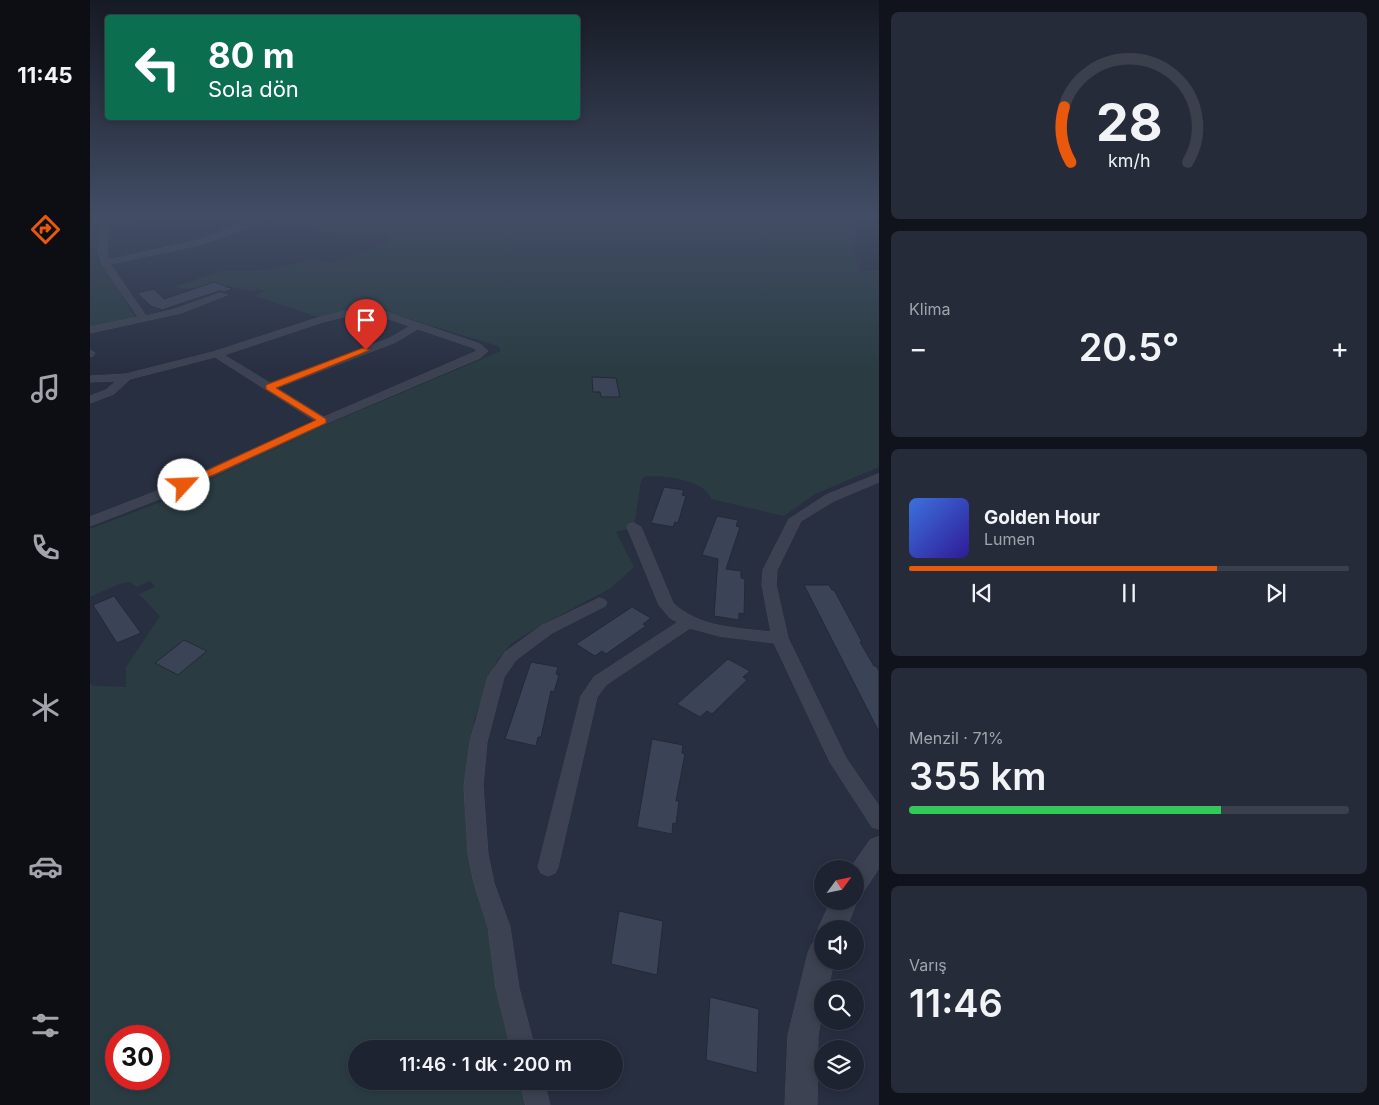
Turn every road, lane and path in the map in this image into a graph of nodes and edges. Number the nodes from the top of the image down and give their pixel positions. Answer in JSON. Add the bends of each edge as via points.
{"nodes":[{"id":1,"x":109,"y":269,"type":"edge"},
{"id":2,"x":223,"y":295,"type":"dead end"},
{"id":3,"x":144,"y":319,"type":"junction"},
{"id":4,"x":417,"y":326,"type":"junction"},
{"id":5,"x":90,"y":330,"type":"edge"},
{"id":6,"x":216,"y":354,"type":"junction"},
{"id":7,"x":126,"y":378,"type":"junction"},
{"id":8,"x":90,"y":379,"type":"edge"},
{"id":9,"x":269,"y":387,"type":"junction"},
{"id":10,"x":90,"y":400,"type":"edge"},
{"id":11,"x":322,"y":421,"type":"junction"},
{"id":12,"x":879,"y":478,"type":"edge"},
{"id":13,"x":90,"y":522,"type":"edge"},
{"id":14,"x":634,"y":527,"type":"dead end"},
{"id":15,"x":600,"y":603,"type":"dead end"},
{"id":16,"x":688,"y":622,"type":"junction"},
{"id":17,"x":780,"y":638,"type":"junction"},
{"id":18,"x":879,"y":822,"type":"edge"},
{"id":19,"x":879,"y":846,"type":"edge"},
{"id":20,"x":548,"y":867,"type":"dead end"},
{"id":21,"x":864,"y":869,"type":"edge"},
{"id":22,"x":818,"y":970,"type":"edge"},
{"id":23,"x":522,"y":1040,"type":"edge"},
{"id":24,"x":534,"y":1090,"type":"edge"},
{"id":25,"x":538,"y":1105,"type":"edge"},
{"id":26,"x":801,"y":1105,"type":"edge"}],
"edges":[{"from":1,"to":3,"type":"street"},
{"from":2,"to":3,"type":"street"},
{"from":3,"to":5,"type":"street"},
{"from":4,"to":6,"type":"street","via":[[380,313],[356,311]]},
{"from":4,"to":9,"type":"street","via":[[393,340]]},
{"from":4,"to":11,"type":"street","via":[[484,351]]},
{"from":6,"to":7,"type":"street"},
{"from":6,"to":9,"type":"street"},
{"from":7,"to":8,"type":"street"},
{"from":7,"to":10,"type":"street","via":[[110,392]]},
{"from":9,"to":11,"type":"street"},
{"from":11,"to":13,"type":"street","via":[[184,485]]},
{"from":12,"to":17,"type":"street","via":[[830,498],[796,519],[770,570],[771,604]]},
{"from":14,"to":16,"type":"street","via":[[666,604],[671,612]]},
{"from":15,"to":23,"type":"street","via":[[532,640],[509,657],[501,667],[476,744],[473,821],[476,842],[482,878],[499,927],[506,980]]},
{"from":16,"to":17,"type":"street"},
{"from":16,"to":20,"type":"street","via":[[600,681],[588,696]]},
{"from":17,"to":18,"type":"street","via":[[839,762]]},
{"from":19,"to":21,"type":"street"},
{"from":22,"to":26,"type":"street","via":[[803,1035]]},
{"from":24,"to":25,"type":"street"}]}
